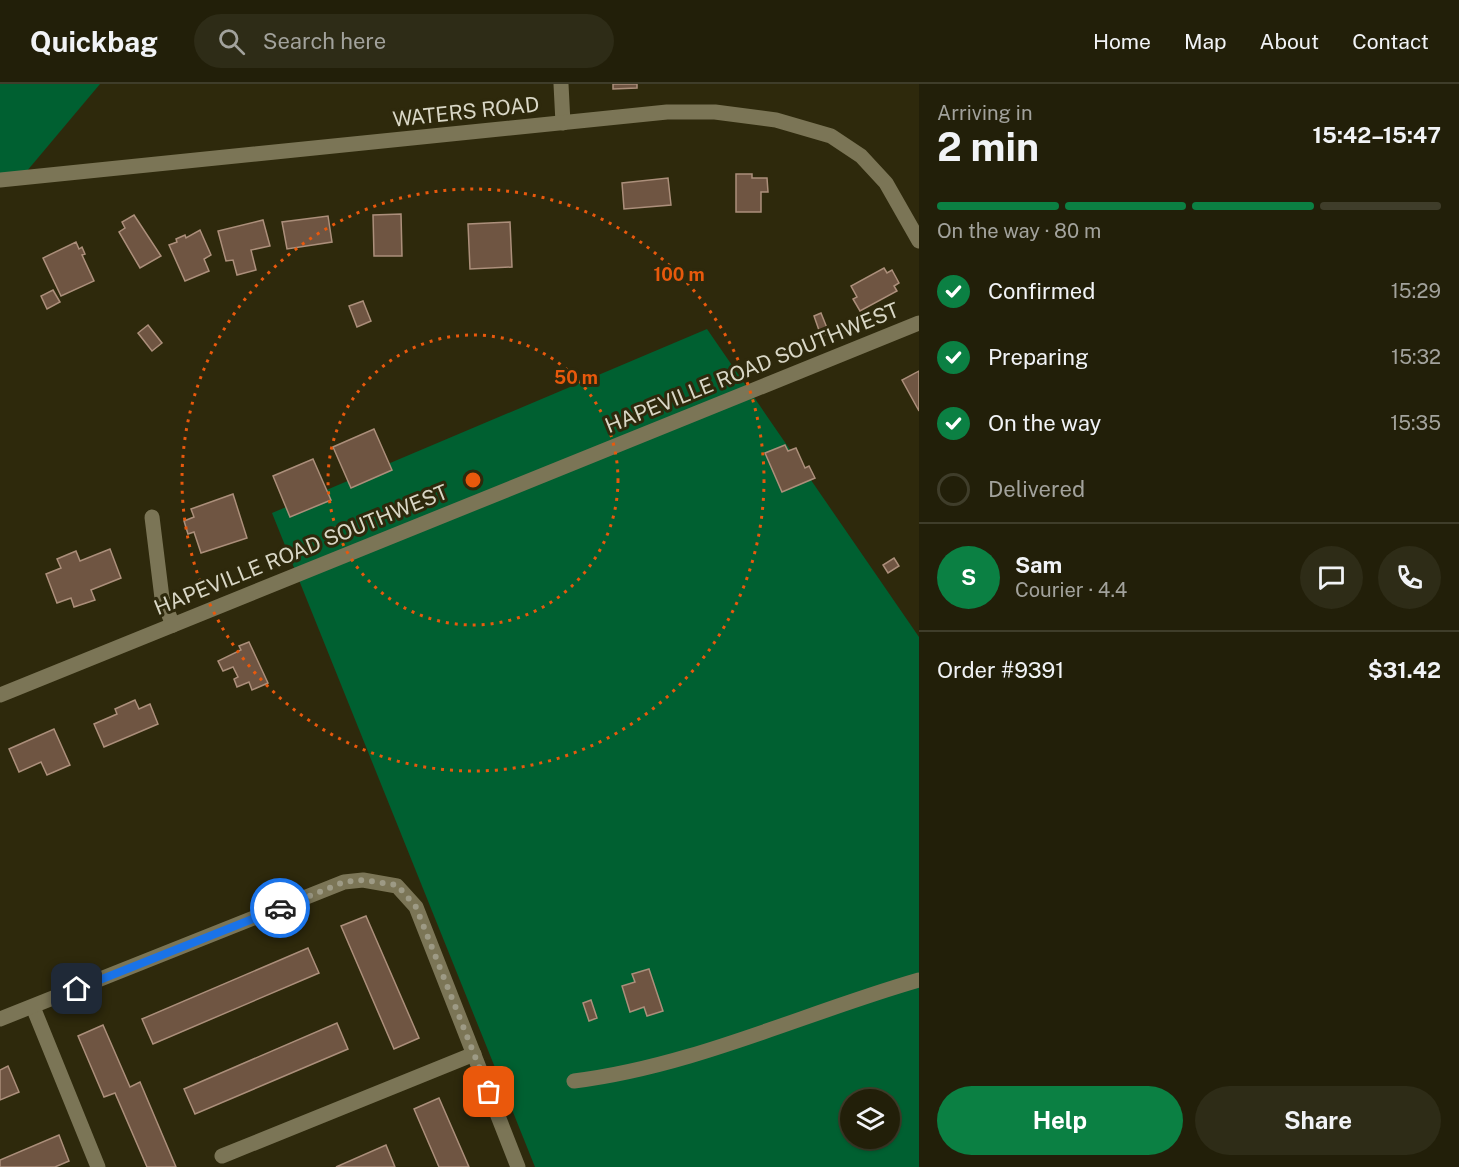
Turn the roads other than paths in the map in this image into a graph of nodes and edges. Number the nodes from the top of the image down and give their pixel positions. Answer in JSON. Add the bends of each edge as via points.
{"nodes":[{"id":1,"x":561,"y":84,"type":"edge"},
{"id":2,"x":563,"y":123,"type":"junction"},
{"id":3,"x":0,"y":180,"type":"edge"},
{"id":4,"x":919,"y":241,"type":"edge"},
{"id":5,"x":919,"y":323,"type":"edge"},
{"id":6,"x":152,"y":517,"type":"dead end"},
{"id":7,"x":173,"y":625,"type":"junction"},
{"id":8,"x":0,"y":695,"type":"edge"},
{"id":9,"x":919,"y":980,"type":"edge"},
{"id":10,"x":33,"y":1007,"type":"junction"},
{"id":11,"x":0,"y":1019,"type":"edge"},
{"id":12,"x":474,"y":1054,"type":"junction"},
{"id":13,"x":574,"y":1081,"type":"dead end"},
{"id":14,"x":222,"y":1156,"type":"dead end"},
{"id":15,"x":98,"y":1167,"type":"edge"},
{"id":16,"x":518,"y":1167,"type":"edge"}],
"edges":[{"from":1,"to":2,"type":"street"},
{"from":2,"to":3,"type":"street","name":"WATERS ROAD"},
{"from":2,"to":4,"type":"street","name":"WATERS ROAD","via":[[667,112],[715,112],[776,120],[831,136],[861,156],[886,183]]},
{"from":5,"to":7,"type":"street","name":"HAPEVILLE ROAD SOUTHWEST"},
{"from":6,"to":7,"type":"street","via":[[162,598]]},
{"from":7,"to":8,"type":"street","name":"HAPEVILLE ROAD SOUTHWEST"},
{"from":9,"to":13,"type":"street","via":[[694,1055],[614,1076]]},
{"from":10,"to":11,"type":"street"},
{"from":10,"to":12,"type":"street","via":[[344,882],[363,880],[397,885],[416,907]]},
{"from":10,"to":15,"type":"street"},
{"from":12,"to":14,"type":"street"},
{"from":12,"to":16,"type":"street"}]}
